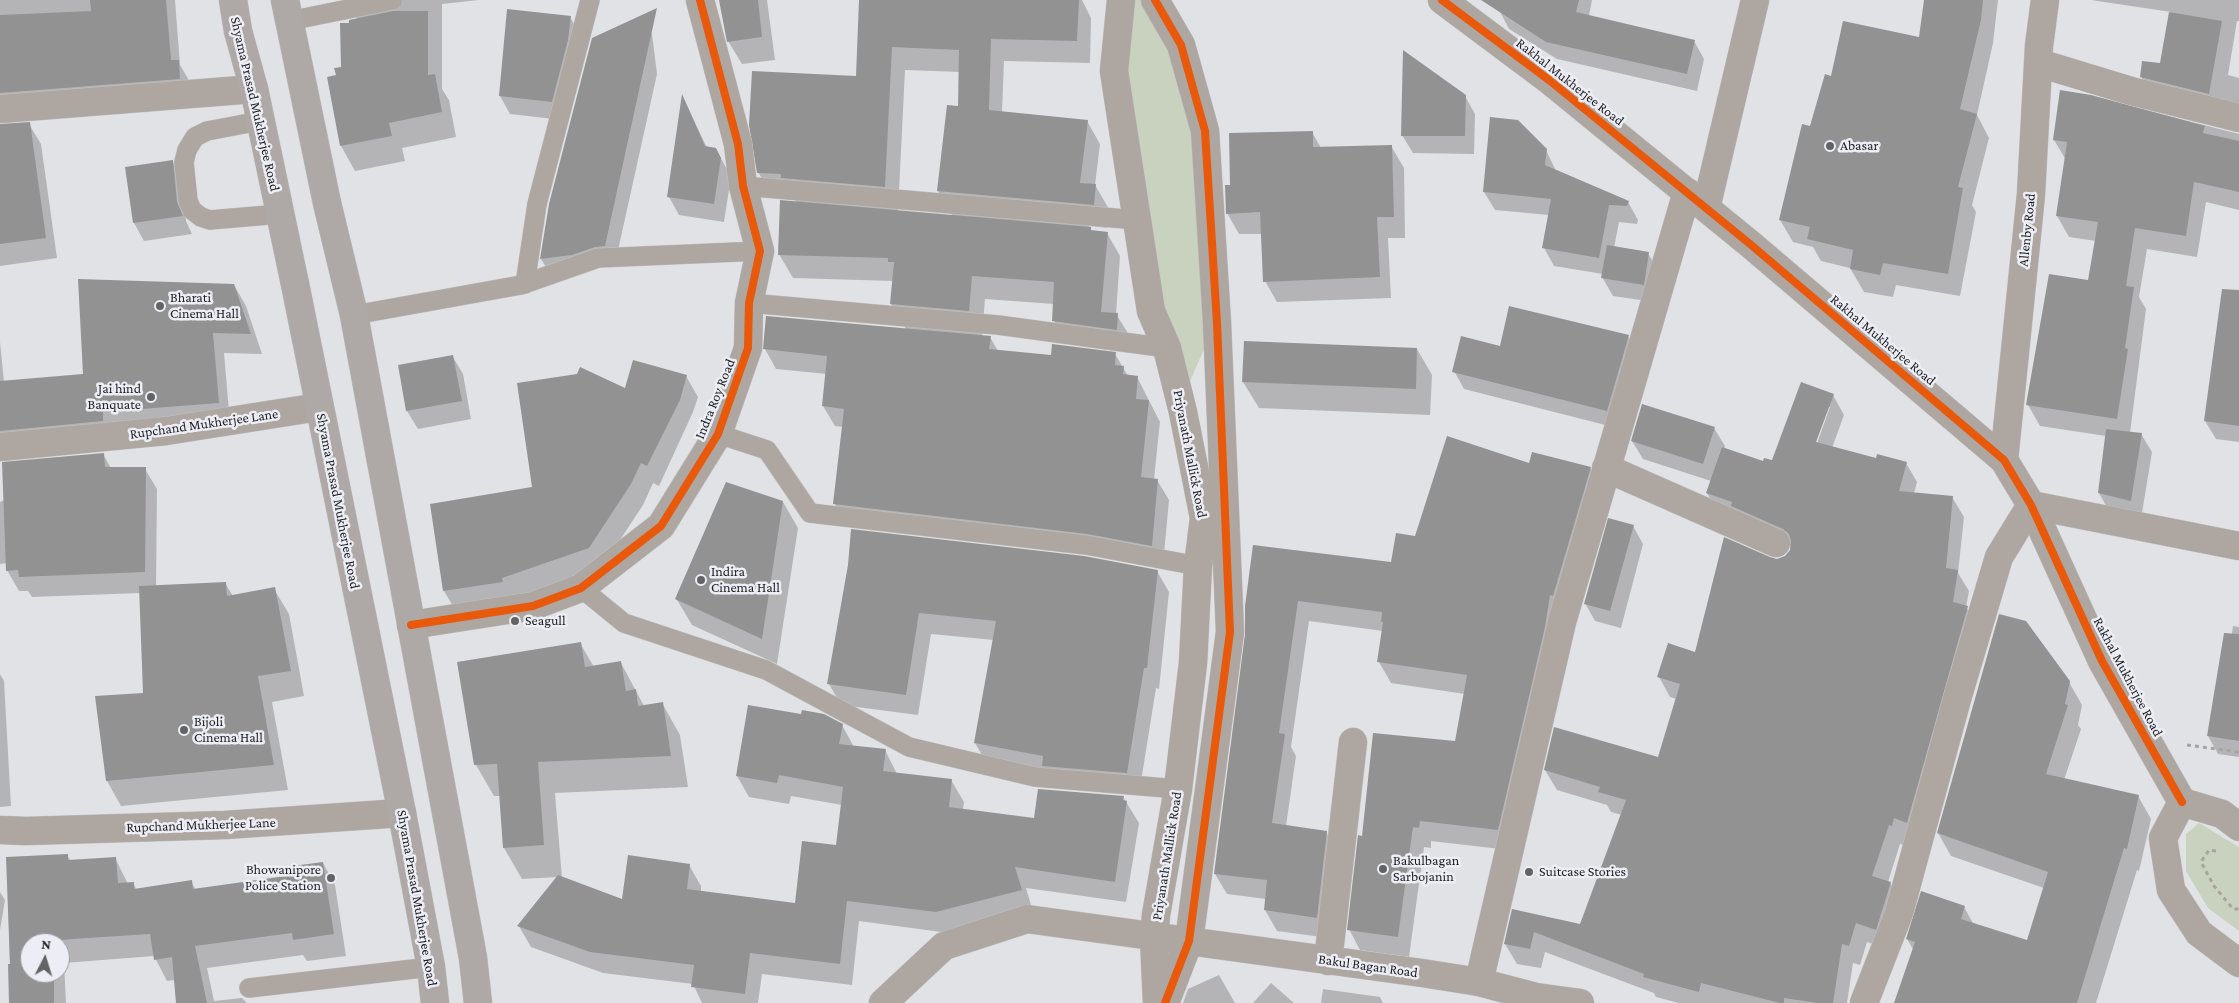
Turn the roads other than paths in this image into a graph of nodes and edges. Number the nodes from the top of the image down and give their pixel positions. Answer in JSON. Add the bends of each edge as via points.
{"nodes":[{"id":1,"x":232,"y":0,"type":"edge"},
{"id":2,"x":394,"y":0,"type":"edge"},
{"id":3,"x":590,"y":0,"type":"edge"},
{"id":4,"x":700,"y":0,"type":"edge"},
{"id":5,"x":1121,"y":0,"type":"edge"},
{"id":6,"x":1155,"y":0,"type":"edge"},
{"id":7,"x":1442,"y":0,"type":"edge"},
{"id":8,"x":1755,"y":0,"type":"edge"},
{"id":9,"x":2044,"y":0,"type":"edge"},
{"id":10,"x":287,"y":10,"type":"edge"},
{"id":11,"x":2039,"y":63,"type":"junction"},
{"id":12,"x":254,"y":89,"type":"junction"},
{"id":13,"x":0,"y":109,"type":"edge"},
{"id":14,"x":2239,"y":118,"type":"edge"},
{"id":15,"x":260,"y":120,"type":"junction"},
{"id":16,"x":743,"y":186,"type":"junction"},
{"id":17,"x":1696,"y":200,"type":"junction"},
{"id":18,"x":280,"y":214,"type":"junction"},
{"id":19,"x":1137,"y":220,"type":"junction"},
{"id":20,"x":760,"y":252,"type":"junction"},
{"id":21,"x":524,"y":284,"type":"junction"},
{"id":22,"x":749,"y":303,"type":"junction"},
{"id":23,"x":354,"y":315,"type":"junction"},
{"id":24,"x":1167,"y":348,"type":"junction"},
{"id":25,"x":319,"y":408,"type":"junction"},
{"id":26,"x":718,"y":434,"type":"junction"},
{"id":27,"x":0,"y":447,"type":"edge"},
{"id":28,"x":2004,"y":460,"type":"junction"},
{"id":29,"x":1606,"y":468,"type":"junction"},
{"id":30,"x":2031,"y":505,"type":"junction"},
{"id":31,"x":1776,"y":543,"type":"dead end"},
{"id":32,"x":2239,"y":546,"type":"edge"},
{"id":33,"x":1198,"y":566,"type":"junction"},
{"id":34,"x":581,"y":588,"type":"junction"},
{"id":35,"x":411,"y":625,"type":"junction"},
{"id":36,"x":1353,"y":742,"type":"dead end"},
{"id":37,"x":1178,"y":789,"type":"junction"},
{"id":38,"x":2182,"y":802,"type":"junction"},
{"id":39,"x":402,"y":813,"type":"junction"},
{"id":40,"x":2239,"y":827,"type":"edge"},
{"id":41,"x":0,"y":830,"type":"edge"},
{"id":42,"x":1154,"y":938,"type":"junction"},
{"id":43,"x":1190,"y":942,"type":"junction"},
{"id":44,"x":1328,"y":961,"type":"junction"},
{"id":45,"x":2239,"y":963,"type":"edge"},
{"id":46,"x":431,"y":967,"type":"junction"},
{"id":47,"x":1479,"y":982,"type":"junction"},
{"id":48,"x":250,"y":988,"type":"dead end"},
{"id":49,"x":1536,"y":1000,"type":"edge"},
{"id":50,"x":435,"y":1003,"type":"edge"},
{"id":51,"x":478,"y":1003,"type":"edge"},
{"id":52,"x":883,"y":1003,"type":"edge"},
{"id":53,"x":1157,"y":1003,"type":"edge"},
{"id":54,"x":1165,"y":1003,"type":"edge"},
{"id":55,"x":1580,"y":1003,"type":"edge"},
{"id":56,"x":1864,"y":1003,"type":"edge"}],
"edges":[{"from":1,"to":12,"type":"main road","name":"Shyama Prasad Mukherjee Road"},
{"from":2,"to":10,"type":"lane"},
{"from":3,"to":21,"type":"lane","via":[[537,204]]},
{"from":4,"to":16,"type":"street","name":"Indra Roy Road","via":[[738,144]]},
{"from":5,"to":19,"type":"street","name":"Priyanath Mallick Road","via":[[1114,71]]},
{"from":6,"to":43,"type":"street","via":[[1181,45],[1205,130],[1230,632]]},
{"from":7,"to":17,"type":"street","name":"Rakhal Mukherjee Road","via":[[1548,80]]},
{"from":8,"to":17,"type":"street"},
{"from":9,"to":11,"type":"street","name":"Allenby Road"},
{"from":10,"to":23,"type":"main road"},
{"from":11,"to":14,"type":"street","via":[[2131,91]]},
{"from":11,"to":28,"type":"street","name":"Allenby Road","via":[[2031,194]]},
{"from":12,"to":13,"type":"street"},
{"from":12,"to":15,"type":"main road","name":"Shyama Prasad Mukherjee Road"},
{"from":15,"to":18,"type":"main road","name":"Shyama Prasad Mukherjee Road"},
{"from":15,"to":18,"type":"lane","via":[[208,131],[195,137],[186,150],[184,162],[188,202],[192,210],[210,220]]},
{"from":16,"to":19,"type":"lane"},
{"from":16,"to":20,"type":"street","name":"Indra Roy Road"},
{"from":17,"to":28,"type":"street","name":"Rakhal Mukherjee Road"},
{"from":17,"to":29,"type":"street"},
{"from":18,"to":25,"type":"main road","name":"Shyama Prasad Mukherjee Road"},
{"from":19,"to":24,"type":"street","name":"Priyanath Mallick Road","via":[[1151,311]]},
{"from":20,"to":21,"type":"lane","via":[[598,258]]},
{"from":20,"to":22,"type":"street","name":"Indra Roy Road"},
{"from":21,"to":23,"type":"lane"},
{"from":22,"to":24,"type":"lane","via":[[998,325]]},
{"from":22,"to":26,"type":"street","name":"Indra Roy Road","via":[[748,348]]},
{"from":23,"to":35,"type":"main road"},
{"from":24,"to":33,"type":"street","name":"Priyanath Mallick Road","via":[[1204,518]]},
{"from":25,"to":27,"type":"street","name":"Rupchand Mukherjee Lane","via":[[166,431]]},
{"from":25,"to":39,"type":"main road","name":"Shyama Prasad Mukherjee Road"},
{"from":26,"to":33,"type":"lane","via":[[768,450],[810,513],[1086,545]]},
{"from":26,"to":34,"type":"street","name":"Indra Roy Road","via":[[661,526]]},
{"from":28,"to":30,"type":"street","name":"Rakhal Mukherjee Road"},
{"from":29,"to":31,"type":"street"},
{"from":29,"to":47,"type":"street","via":[[1562,622]]},
{"from":30,"to":32,"type":"street"},
{"from":30,"to":38,"type":"street","name":"Rakhal Mukherjee Road","via":[[2102,661]]},
{"from":30,"to":56,"type":"street","via":[[1999,557],[1899,913]]},
{"from":33,"to":37,"type":"street","name":"Priyanath Mallick Road","via":[[1193,663]]},
{"from":34,"to":35,"type":"street","name":"Indra Roy Road","via":[[533,606]]},
{"from":34,"to":37,"type":"lane","via":[[624,623],[766,670],[909,747],[1035,777]]},
{"from":35,"to":51,"type":"main road","via":[[473,958]]},
{"from":36,"to":44,"type":"street"},
{"from":37,"to":42,"type":"street","name":"Priyanath Mallick Road"},
{"from":38,"to":40,"type":"street","via":[[2222,814]]},
{"from":38,"to":45,"type":"street","via":[[2164,838],[2171,890],[2199,933]]},
{"from":39,"to":41,"type":"street","name":"Rupchand Mukherjee Lane","via":[[225,825]]},
{"from":39,"to":46,"type":"main road","name":"Shyama Prasad Mukherjee Road"},
{"from":42,"to":43,"type":"street","name":"Bakul Bagan Road"},
{"from":42,"to":52,"type":"street","name":"Bakul Bagan Road","via":[[1027,919],[944,946]]},
{"from":42,"to":53,"type":"street","name":"Priyanath Mallick Road"},
{"from":43,"to":44,"type":"street","name":"Bakul Bagan Road"},
{"from":43,"to":54,"type":"street"},
{"from":44,"to":47,"type":"street","name":"Bakul Bagan Road"},
{"from":46,"to":48,"type":"lane"},
{"from":46,"to":50,"type":"main road","name":"Shyama Prasad Mukherjee Road"},
{"from":47,"to":49,"type":"street","name":"Bakul Bagan Road"},
{"from":49,"to":55,"type":"street","name":"Bakul Bagan Road"}]}
